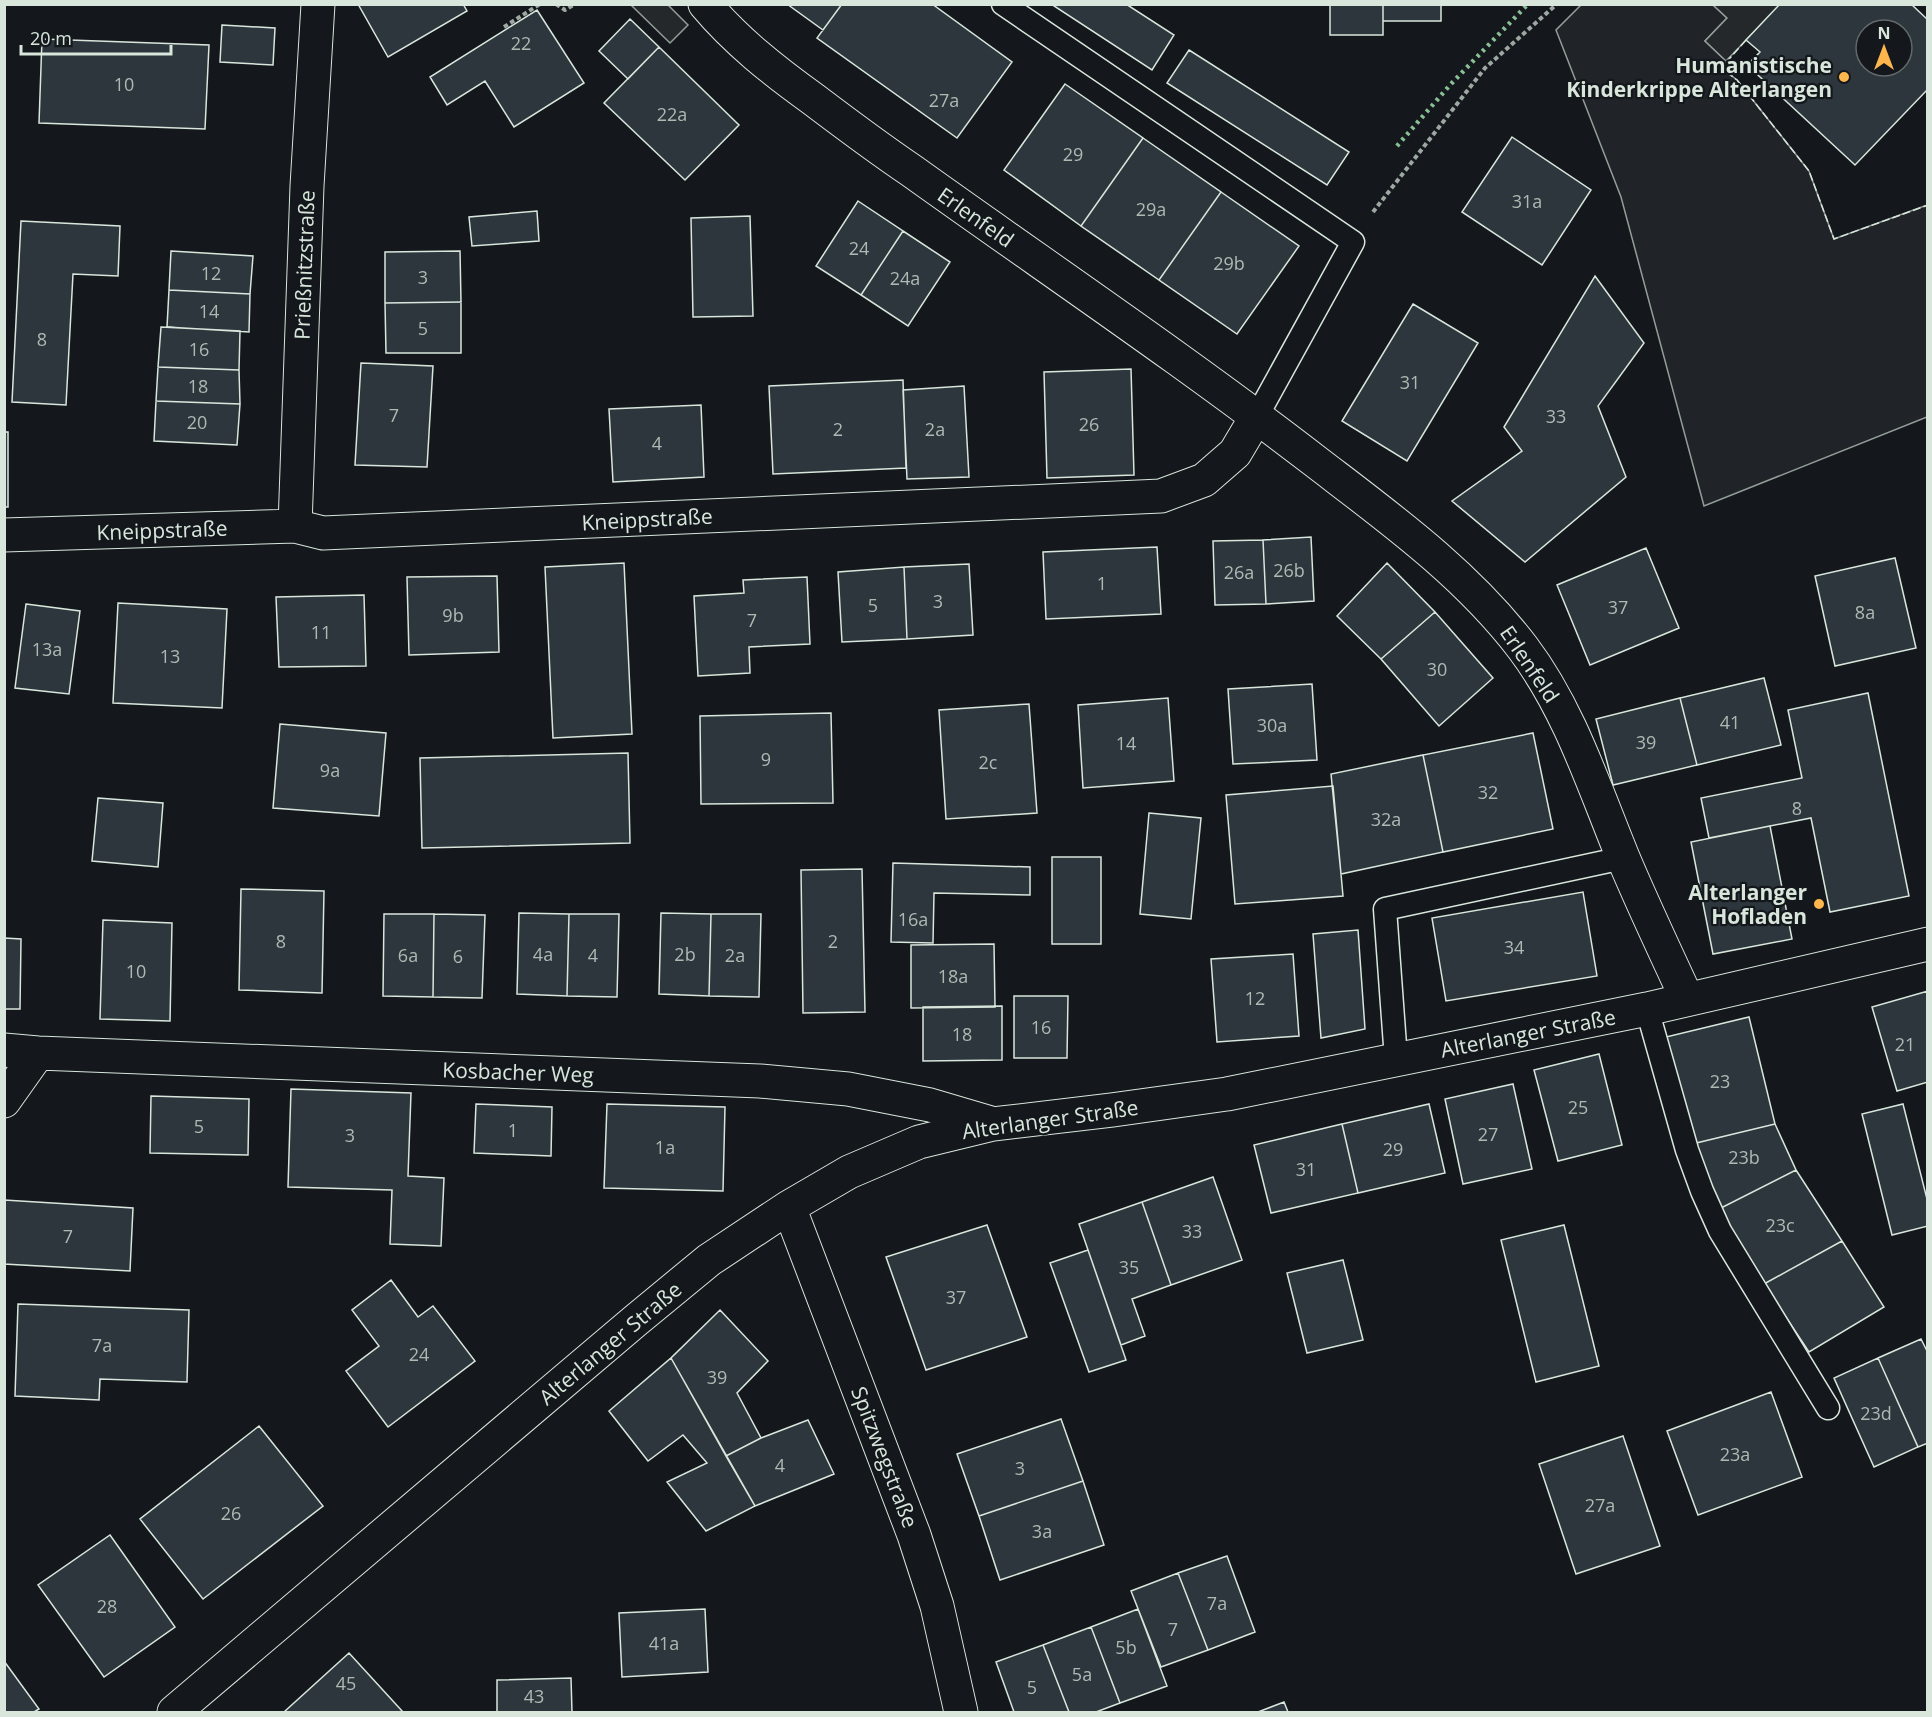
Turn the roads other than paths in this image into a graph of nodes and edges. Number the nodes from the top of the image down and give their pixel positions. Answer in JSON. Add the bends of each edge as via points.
{"nodes":[{"id":1,"x":318,"y":4,"type":"edge"},
{"id":2,"x":705,"y":4,"type":"edge"},
{"id":3,"x":1003,"y":4,"type":"edge"},
{"id":4,"x":1257,"y":417,"type":"junction"},
{"id":5,"x":296,"y":526,"type":"junction"},
{"id":6,"x":4,"y":535,"type":"edge"},
{"id":7,"x":1623,"y":858,"type":"junction"},
{"id":8,"x":1928,"y":944,"type":"edge"},
{"id":9,"x":1687,"y":999,"type":"junction"},
{"id":10,"x":1647,"y":1009,"type":"junction"},
{"id":11,"x":4,"y":1050,"type":"edge"},
{"id":12,"x":38,"y":1053,"type":"junction"},
{"id":13,"x":1396,"y":1059,"type":"junction"},
{"id":14,"x":4,"y":1101,"type":"edge"},
{"id":15,"x":993,"y":1124,"type":"junction"},
{"id":16,"x":789,"y":1207,"type":"junction"},
{"id":17,"x":1828,"y":1408,"type":"dead end"},
{"id":18,"x":174,"y":1713,"type":"edge"},
{"id":19,"x":960,"y":1713,"type":"edge"}],
"edges":[{"from":1,"to":5,"type":"street","name":"Prießnitzstraße","via":[[307,186]]},
{"from":2,"to":4,"type":"street","name":"Erlenfeld","via":[[766,64]]},
{"from":3,"to":4,"type":"lane","via":[[1353,242]]},
{"from":4,"to":5,"type":"street","name":"Kneippstraße","via":[[1235,453],[1204,480],[1161,496],[322,533]]},
{"from":4,"to":7,"type":"street","name":"Erlenfeld","via":[[1445,565],[1510,632],[1545,682],[1572,732]]},
{"from":5,"to":6,"type":"street","name":"Kneippstraße"},
{"from":7,"to":9,"type":"street","name":"Erlenfeld"},
{"from":7,"to":13,"type":"lane","via":[[1385,909]]},
{"from":8,"to":9,"type":"street","name":"Alterlanger Straße"},
{"from":9,"to":10,"type":"street","name":"Alterlanger Straße"},
{"from":10,"to":13,"type":"street","name":"Alterlanger Straße"},
{"from":10,"to":17,"type":"lane","via":[[1687,1149],[1720,1231]]},
{"from":11,"to":12,"type":"street","name":"Kosbacher Weg"},
{"from":12,"to":14,"type":"street"},
{"from":12,"to":15,"type":"street","name":"Kosbacher Weg","via":[[760,1081],[848,1089],[930,1105]]},
{"from":13,"to":15,"type":"street","name":"Alterlanger Straße","via":[[1227,1094]]},
{"from":15,"to":16,"type":"street","name":"Alterlanger Straße","via":[[919,1142],[849,1172]]},
{"from":16,"to":18,"type":"street","name":"Alterlanger Straße","via":[[709,1260]]},
{"from":16,"to":19,"type":"street","name":"Spitzwegstraße","via":[[914,1535],[937,1606]]}]}
